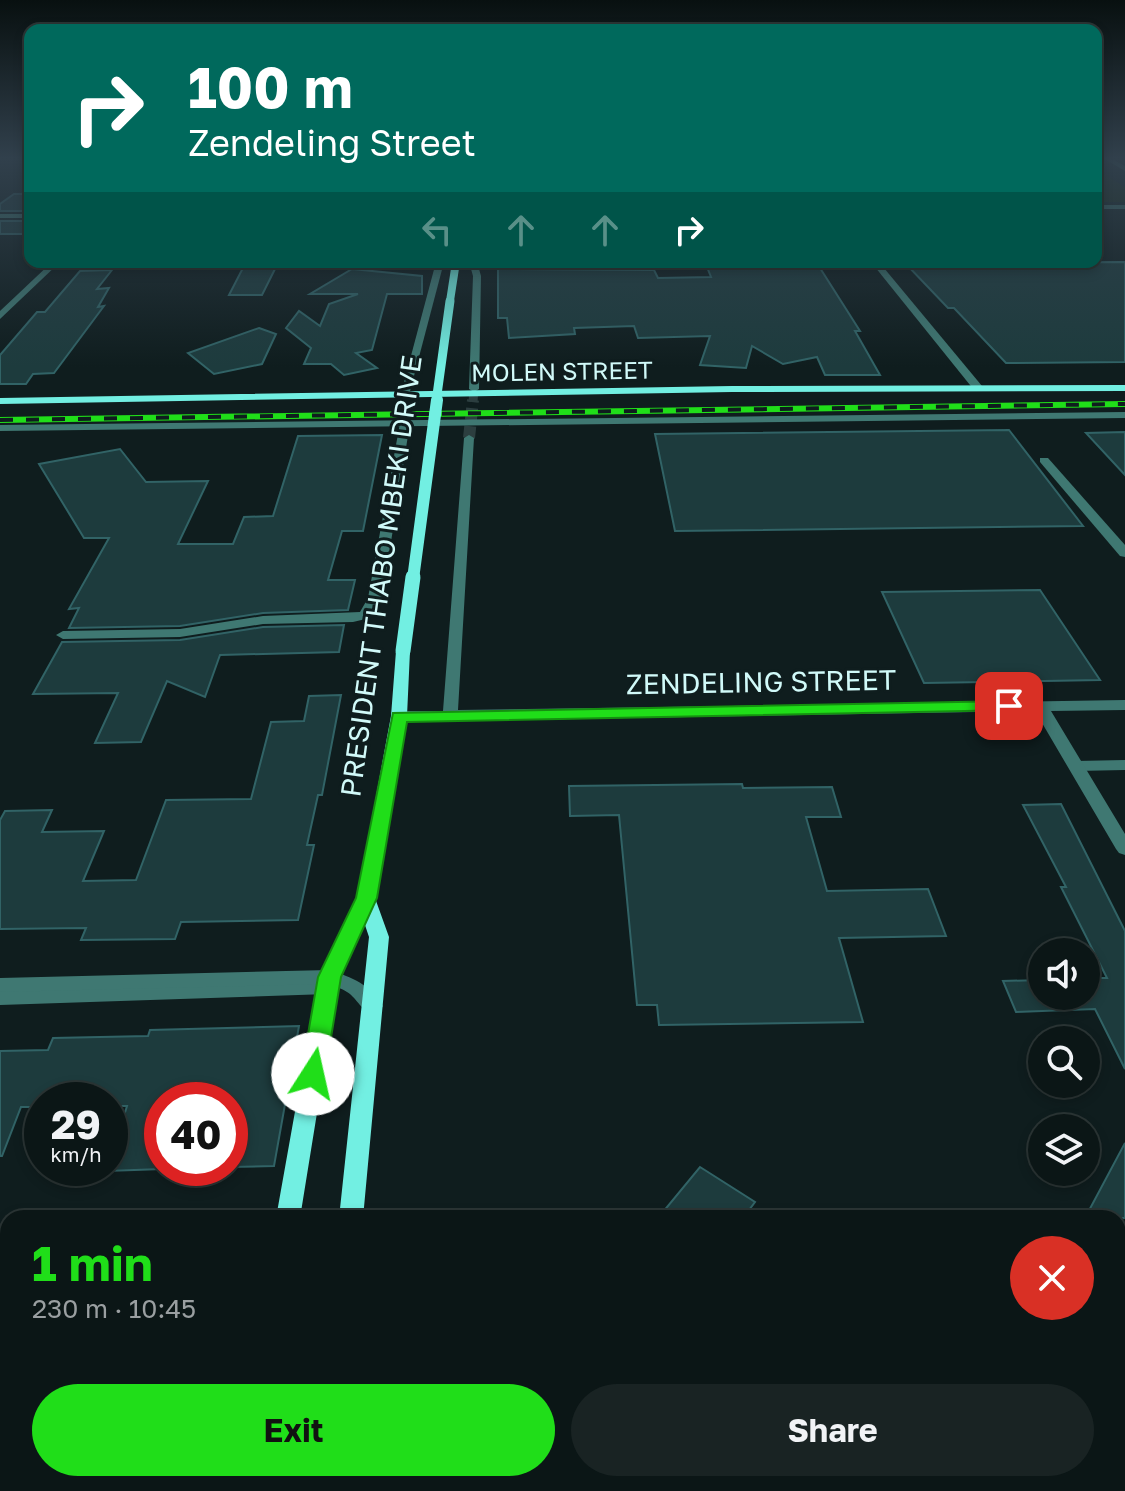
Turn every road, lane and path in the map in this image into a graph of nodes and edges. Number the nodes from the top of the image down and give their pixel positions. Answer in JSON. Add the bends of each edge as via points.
{"nodes":[{"id":1,"x":50,"y":268,"type":"edge"},
{"id":2,"x":438,"y":268,"type":"edge"},
{"id":3,"x":455,"y":268,"type":"edge"},
{"id":4,"x":475,"y":268,"type":"edge"},
{"id":5,"x":880,"y":268,"type":"edge"},
{"id":6,"x":0,"y":316,"type":"edge"},
{"id":7,"x":978,"y":388,"type":"junction"},
{"id":8,"x":1125,"y":388,"type":"edge"},
{"id":9,"x":474,"y":389,"type":"tunnel mouth"},
{"id":10,"x":404,"y":395,"type":"junction"},
{"id":11,"x":0,"y":401,"type":"edge"},
{"id":12,"x":1125,"y":415,"type":"edge"},
{"id":13,"x":405,"y":423,"type":"junction"},
{"id":14,"x":0,"y":428,"type":"edge"},
{"id":15,"x":469,"y":438,"type":"tunnel mouth"},
{"id":16,"x":1044,"y":460,"type":"dead end"},
{"id":17,"x":1125,"y":553,"type":"edge"},
{"id":18,"x":63,"y":635,"type":"dead end"},
{"id":19,"x":1125,"y":705,"type":"edge"},
{"id":20,"x":1040,"y":706,"type":"junction"},
{"id":21,"x":399,"y":716,"type":"junction"},
{"id":22,"x":450,"y":716,"type":"junction"},
{"id":23,"x":1125,"y":765,"type":"edge"},
{"id":24,"x":1076,"y":766,"type":"junction"},
{"id":25,"x":1125,"y":849,"type":"edge"},
{"id":26,"x":366,"y":898,"type":"junction"},
{"id":27,"x":328,"y":982,"type":"junction"},
{"id":28,"x":0,"y":985,"type":"edge"},
{"id":29,"x":0,"y":997,"type":"edge"},
{"id":30,"x":373,"y":1006,"type":"junction"},
{"id":31,"x":289,"y":1210,"type":"edge"},
{"id":32,"x":352,"y":1210,"type":"edge"}],
"edges":[{"from":1,"to":6,"type":"street"},
{"from":2,"to":10,"type":"street"},
{"from":3,"to":21,"type":"street","name":"PRESIDENT THABO MBEKI DRIVE","bridge":true,"via":[[403,651]]},
{"from":4,"to":9,"type":"street"},
{"from":5,"to":7,"type":"street"},
{"from":7,"to":8,"type":"street","name":"MOLEN STREET"},
{"from":7,"to":10,"type":"street","name":"MOLEN STREET"},
{"from":10,"to":11,"type":"street","name":"MOLEN STREET"},
{"from":12,"to":13,"type":"street","name":"MOLEN STREET"},
{"from":13,"to":14,"type":"street","name":"MOLEN STREET"},
{"from":13,"to":18,"type":"street","via":[[375,598],[365,615],[263,620],[180,633]]},
{"from":15,"to":22,"type":"street"},
{"from":16,"to":17,"type":"street"},
{"from":19,"to":20,"type":"street","name":"ZENDELING STREET"},
{"from":20,"to":22,"type":"street","name":"ZENDELING STREET"},
{"from":20,"to":24,"type":"street"},
{"from":21,"to":22,"type":"street","name":"ZENDELING STREET"},
{"from":21,"to":26,"type":"street","name":"PRESIDENT THABO MBEKI DRIVE"},
{"from":23,"to":24,"type":"street"},
{"from":24,"to":25,"type":"street"},
{"from":26,"to":27,"type":"street","name":"PRESIDENT THABO MBEKI DRIVE"},
{"from":26,"to":30,"type":"street","name":"PRESIDENT THABO MBEKI DRIVE","via":[[379,937]]},
{"from":27,"to":28,"type":"street"},
{"from":27,"to":29,"type":"street"},
{"from":27,"to":30,"type":"street","via":[[355,987]]},
{"from":27,"to":31,"type":"street","name":"PRESIDENT THABO MBEKI DRIVE"},
{"from":30,"to":32,"type":"street","name":"PRESIDENT THABO MBEKI DRIVE"}]}
